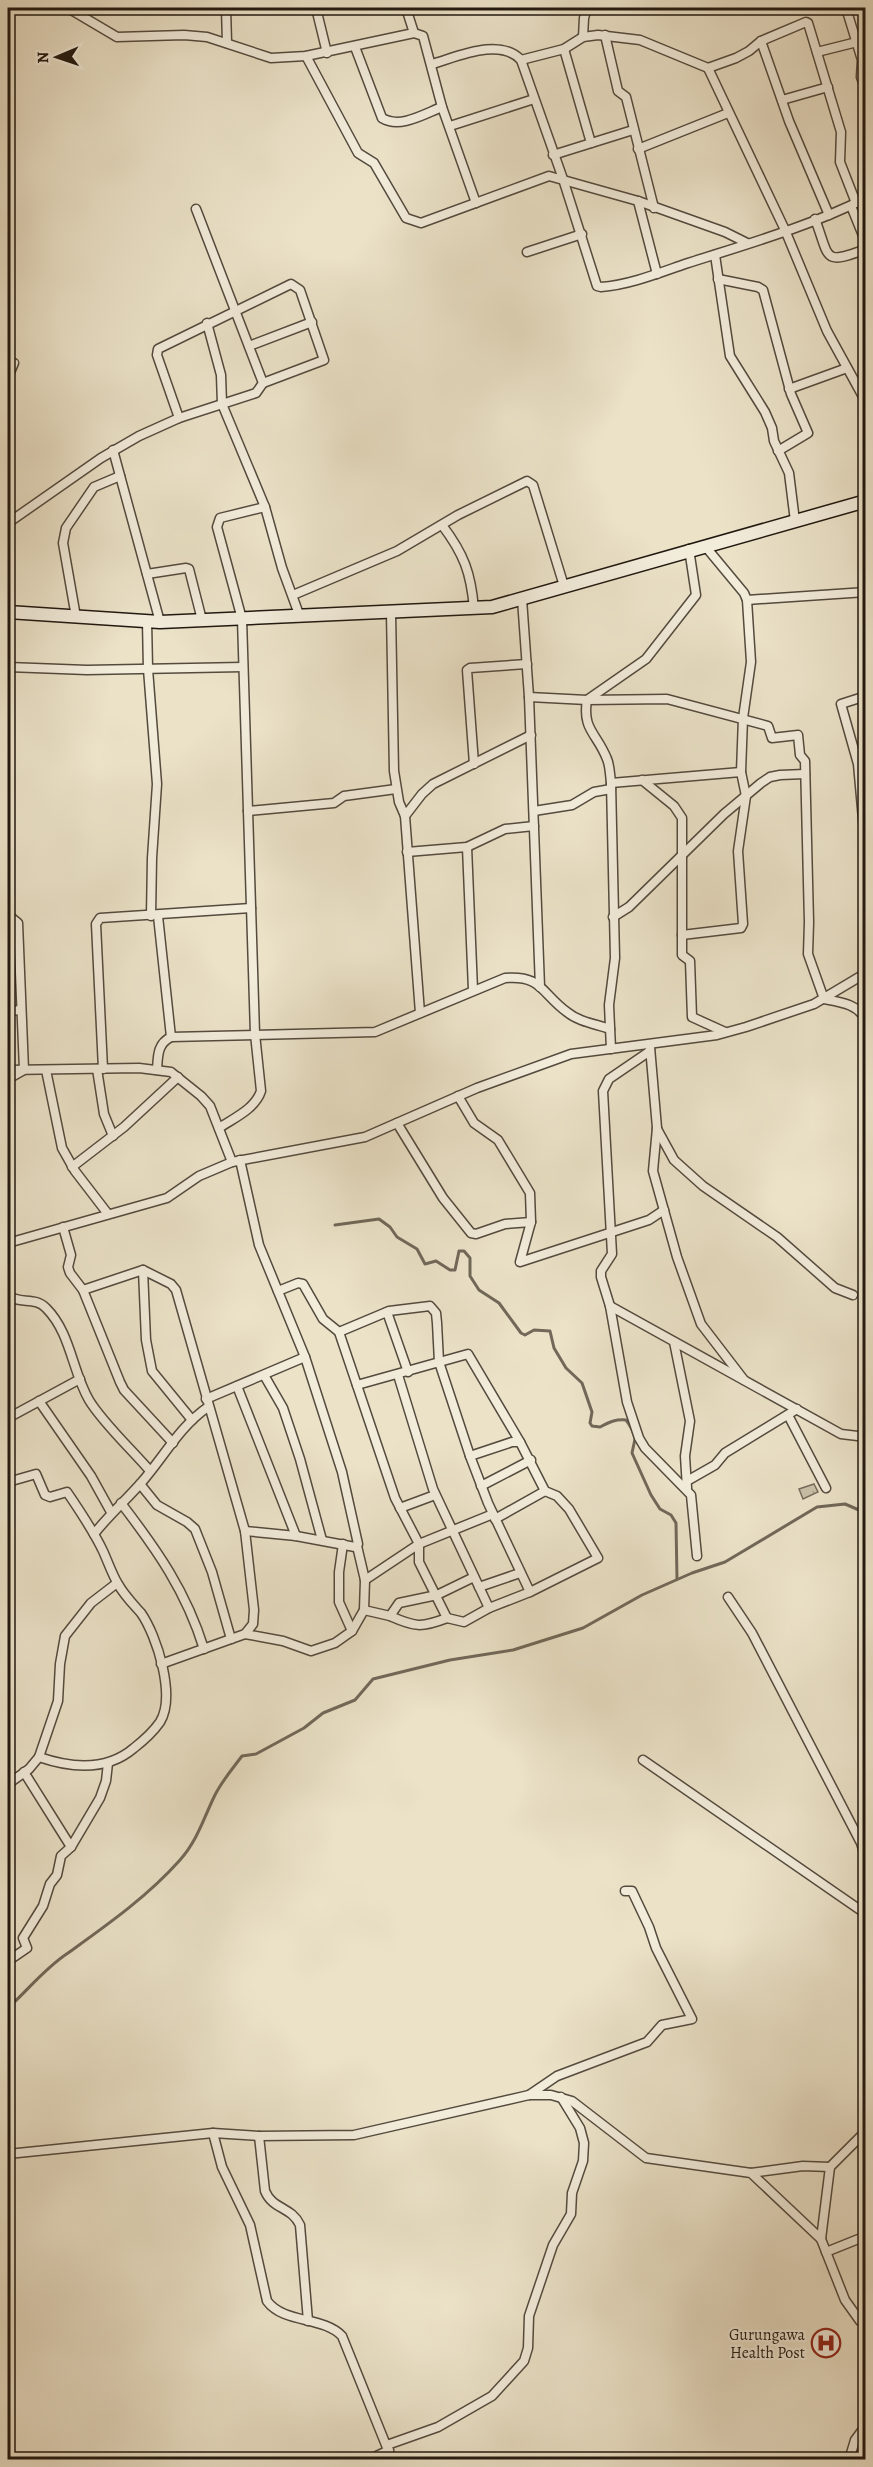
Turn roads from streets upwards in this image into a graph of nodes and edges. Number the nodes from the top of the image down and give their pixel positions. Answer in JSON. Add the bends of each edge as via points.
{"nodes":[{"id":1,"x":68,"y":8,"type":"edge"},
{"id":2,"x":92,"y":8,"type":"edge"},
{"id":3,"x":226,"y":8,"type":"edge"},
{"id":4,"x":316,"y":8,"type":"edge"},
{"id":5,"x":405,"y":8,"type":"edge"},
{"id":6,"x":587,"y":8,"type":"edge"},
{"id":7,"x":846,"y":8,"type":"edge"},
{"id":8,"x":86,"y":18,"type":"junction"},
{"id":9,"x":414,"y":33,"type":"junction"},
{"id":10,"x":605,"y":35,"type":"junction"},
{"id":11,"x":584,"y":37,"type":"junction"},
{"id":12,"x":761,"y":41,"type":"junction"},
{"id":13,"x":857,"y":42,"type":"junction"},
{"id":14,"x":227,"y":43,"type":"junction"},
{"id":15,"x":355,"y":47,"type":"junction"},
{"id":16,"x":564,"y":49,"type":"junction"},
{"id":17,"x":327,"y":52,"type":"junction"},
{"id":18,"x":817,"y":52,"type":"junction"},
{"id":19,"x":306,"y":56,"type":"junction"},
{"id":20,"x":521,"y":60,"type":"junction"},
{"id":21,"x":432,"y":64,"type":"junction"},
{"id":22,"x":708,"y":68,"type":"junction"},
{"id":23,"x":828,"y":87,"type":"junction"},
{"id":24,"x":866,"y":91,"type":"edge"},
{"id":25,"x":534,"y":99,"type":"junction"},
{"id":26,"x":782,"y":100,"type":"junction"},
{"id":27,"x":442,"y":107,"type":"junction"},
{"id":28,"x":728,"y":113,"type":"junction"},
{"id":29,"x":450,"y":126,"type":"junction"},
{"id":30,"x":633,"y":130,"type":"junction"},
{"id":31,"x":591,"y":143,"type":"junction"},
{"id":32,"x":638,"y":149,"type":"junction"},
{"id":33,"x":553,"y":155,"type":"junction"},
{"id":34,"x":563,"y":179,"type":"junction"},
{"id":35,"x":866,"y":198,"type":"edge"},
{"id":36,"x":638,"y":201,"type":"junction"},
{"id":37,"x":476,"y":203,"type":"junction"},
{"id":38,"x":854,"y":204,"type":"junction"},
{"id":39,"x":654,"y":208,"type":"junction"},
{"id":40,"x":196,"y":209,"type":"dead end"},
{"id":41,"x":829,"y":215,"type":"junction"},
{"id":42,"x":815,"y":219,"type":"junction"},
{"id":43,"x":785,"y":230,"type":"junction"},
{"id":44,"x":582,"y":234,"type":"junction"},
{"id":45,"x":747,"y":243,"type":"junction"},
{"id":46,"x":866,"y":243,"type":"edge"},
{"id":47,"x":866,"y":249,"type":"edge"},
{"id":48,"x":527,"y":252,"type":"dead end"},
{"id":49,"x":715,"y":255,"type":"junction"},
{"id":50,"x":657,"y":274,"type":"junction"},
{"id":51,"x":718,"y":279,"type":"junction"},
{"id":52,"x":235,"y":310,"type":"junction"},
{"id":53,"x":312,"y":322,"type":"junction"},
{"id":54,"x":207,"y":323,"type":"junction"},
{"id":55,"x":249,"y":346,"type":"junction"},
{"id":56,"x":14,"y":363,"type":"dead end"},
{"id":57,"x":847,"y":368,"type":"junction"},
{"id":58,"x":8,"y":377,"type":"edge"},
{"id":59,"x":262,"y":383,"type":"junction"},
{"id":60,"x":789,"y":389,"type":"junction"},
{"id":61,"x":865,"y":400,"type":"edge"},
{"id":62,"x":222,"y":404,"type":"junction"},
{"id":63,"x":179,"y":418,"type":"junction"},
{"id":64,"x":113,"y":450,"type":"junction"},
{"id":65,"x":778,"y":451,"type":"junction"},
{"id":66,"x":120,"y":476,"type":"junction"},
{"id":67,"x":866,"y":501,"type":"edge"},
{"id":68,"x":265,"y":507,"type":"junction"},
{"id":69,"x":793,"y":522,"type":"junction"},
{"id":70,"x":8,"y":523,"type":"edge"},
{"id":71,"x":442,"y":525,"type":"junction"},
{"id":72,"x":705,"y":546,"type":"junction"},
{"id":73,"x":689,"y":549,"type":"junction"},
{"id":74,"x":147,"y":574,"type":"junction"},
{"id":75,"x":564,"y":586,"type":"junction"},
{"id":76,"x":866,"y":592,"type":"edge"},
{"id":77,"x":293,"y":595,"type":"junction"},
{"id":78,"x":522,"y":598,"type":"junction"},
{"id":79,"x":747,"y":600,"type":"junction"},
{"id":80,"x":474,"y":609,"type":"junction"},
{"id":81,"x":8,"y":612,"type":"edge"},
{"id":82,"x":391,"y":613,"type":"junction"},
{"id":83,"x":76,"y":617,"type":"junction"},
{"id":84,"x":300,"y":617,"type":"junction"},
{"id":85,"x":242,"y":619,"type":"junction"},
{"id":86,"x":202,"y":620,"type":"junction"},
{"id":87,"x":147,"y":621,"type":"junction"},
{"id":88,"x":160,"y":622,"type":"junction"},
{"id":89,"x":527,"y":664,"type":"junction"},
{"id":90,"x":8,"y":667,"type":"edge"},
{"id":91,"x":243,"y":667,"type":"junction"},
{"id":92,"x":148,"y":669,"type":"junction"},
{"id":93,"x":866,"y":696,"type":"edge"},
{"id":94,"x":529,"y":697,"type":"junction"},
{"id":95,"x":587,"y":700,"type":"junction"},
{"id":96,"x":743,"y":718,"type":"junction"},
{"id":97,"x":531,"y":735,"type":"junction"},
{"id":98,"x":474,"y":764,"type":"junction"},
{"id":99,"x":741,"y":772,"type":"junction"},
{"id":100,"x":805,"y":774,"type":"junction"},
{"id":101,"x":642,"y":780,"type":"junction"},
{"id":102,"x":611,"y":786,"type":"junction"},
{"id":103,"x":396,"y":789,"type":"junction"},
{"id":104,"x":746,"y":796,"type":"junction"},
{"id":105,"x":248,"y":811,"type":"junction"},
{"id":106,"x":534,"y":811,"type":"junction"},
{"id":107,"x":405,"y":816,"type":"junction"},
{"id":108,"x":534,"y":826,"type":"junction"},
{"id":109,"x":467,"y":846,"type":"junction"},
{"id":110,"x":407,"y":852,"type":"junction"},
{"id":111,"x":866,"y":854,"type":"edge"},
{"id":112,"x":683,"y":856,"type":"junction"},
{"id":113,"x":866,"y":869,"type":"edge"},
{"id":114,"x":866,"y":877,"type":"edge"},
{"id":115,"x":251,"y":908,"type":"junction"},
{"id":116,"x":155,"y":916,"type":"junction"},
{"id":117,"x":613,"y":916,"type":"junction"},
{"id":118,"x":8,"y":918,"type":"edge"},
{"id":119,"x":682,"y":935,"type":"junction"},
{"id":120,"x":866,"y":973,"type":"edge"},
{"id":121,"x":540,"y":987,"type":"junction"},
{"id":122,"x":473,"y":990,"type":"junction"},
{"id":123,"x":824,"y":999,"type":"junction"},
{"id":124,"x":21,"y":1010,"type":"junction"},
{"id":125,"x":8,"y":1011,"type":"edge"},
{"id":126,"x":420,"y":1013,"type":"junction"},
{"id":127,"x":866,"y":1021,"type":"edge"},
{"id":128,"x":610,"y":1029,"type":"junction"},
{"id":129,"x":725,"y":1032,"type":"junction"},
{"id":130,"x":255,"y":1034,"type":"junction"},
{"id":131,"x":171,"y":1037,"type":"junction"},
{"id":132,"x":650,"y":1047,"type":"junction"},
{"id":133,"x":611,"y":1049,"type":"junction"},
{"id":134,"x":100,"y":1069,"type":"junction"},
{"id":135,"x":24,"y":1070,"type":"junction"},
{"id":136,"x":46,"y":1070,"type":"junction"},
{"id":137,"x":157,"y":1070,"type":"junction"},
{"id":138,"x":8,"y":1071,"type":"edge"},
{"id":139,"x":178,"y":1077,"type":"junction"},
{"id":140,"x":8,"y":1078,"type":"edge"},
{"id":141,"x":458,"y":1096,"type":"junction"},
{"id":142,"x":397,"y":1123,"type":"junction"},
{"id":143,"x":219,"y":1128,"type":"junction"},
{"id":144,"x":657,"y":1128,"type":"junction"},
{"id":145,"x":113,"y":1136,"type":"junction"},
{"id":146,"x":236,"y":1161,"type":"junction"},
{"id":147,"x":72,"y":1167,"type":"junction"},
{"id":148,"x":664,"y":1210,"type":"junction"},
{"id":149,"x":108,"y":1214,"type":"junction"},
{"id":150,"x":531,"y":1222,"type":"junction"},
{"id":151,"x":63,"y":1227,"type":"junction"},
{"id":152,"x":611,"y":1233,"type":"junction"},
{"id":153,"x":8,"y":1243,"type":"edge"},
{"id":154,"x":142,"y":1270,"type":"junction"},
{"id":155,"x":82,"y":1290,"type":"junction"},
{"id":156,"x":278,"y":1291,"type":"junction"},
{"id":157,"x":8,"y":1295,"type":"edge"},
{"id":158,"x":853,"y":1295,"type":"dead end"},
{"id":159,"x":610,"y":1306,"type":"junction"},
{"id":160,"x":387,"y":1312,"type":"junction"},
{"id":161,"x":339,"y":1332,"type":"junction"},
{"id":162,"x":674,"y":1342,"type":"junction"},
{"id":163,"x":305,"y":1357,"type":"junction"},
{"id":164,"x":439,"y":1362,"type":"junction"},
{"id":165,"x":408,"y":1372,"type":"junction"},
{"id":166,"x":264,"y":1374,"type":"junction"},
{"id":167,"x":398,"y":1375,"type":"junction"},
{"id":168,"x":80,"y":1379,"type":"junction"},
{"id":169,"x":744,"y":1380,"type":"junction"},
{"id":170,"x":357,"y":1385,"type":"junction"},
{"id":171,"x":237,"y":1386,"type":"junction"},
{"id":172,"x":39,"y":1401,"type":"junction"},
{"id":173,"x":207,"y":1403,"type":"junction"},
{"id":174,"x":797,"y":1409,"type":"junction"},
{"id":175,"x":788,"y":1415,"type":"junction"},
{"id":176,"x":8,"y":1418,"type":"edge"},
{"id":177,"x":192,"y":1420,"type":"junction"},
{"id":178,"x":866,"y":1437,"type":"edge"},
{"id":179,"x":520,"y":1442,"type":"junction"},
{"id":180,"x":172,"y":1443,"type":"junction"},
{"id":181,"x":470,"y":1456,"type":"junction"},
{"id":182,"x":531,"y":1460,"type":"junction"},
{"id":183,"x":150,"y":1471,"type":"junction"},
{"id":184,"x":8,"y":1482,"type":"edge"},
{"id":185,"x":140,"y":1484,"type":"junction"},
{"id":186,"x":687,"y":1485,"type":"junction"},
{"id":187,"x":481,"y":1486,"type":"junction"},
{"id":188,"x":826,"y":1488,"type":"dead end"},
{"id":189,"x":545,"y":1491,"type":"junction"},
{"id":190,"x":435,"y":1495,"type":"junction"},
{"id":191,"x":120,"y":1503,"type":"junction"},
{"id":192,"x":400,"y":1508,"type":"junction"},
{"id":193,"x":111,"y":1512,"type":"junction"},
{"id":194,"x":494,"y":1516,"type":"junction"},
{"id":195,"x":245,"y":1531,"type":"junction"},
{"id":196,"x":452,"y":1532,"type":"junction"},
{"id":197,"x":94,"y":1534,"type":"junction"},
{"id":198,"x":296,"y":1536,"type":"junction"},
{"id":199,"x":322,"y":1540,"type":"junction"},
{"id":200,"x":343,"y":1544,"type":"junction"},
{"id":201,"x":419,"y":1544,"type":"junction"},
{"id":202,"x":357,"y":1546,"type":"junction"},
{"id":203,"x":697,"y":1556,"type":"dead end"},
{"id":204,"x":520,"y":1573,"type":"junction"},
{"id":205,"x":474,"y":1577,"type":"junction"},
{"id":206,"x":365,"y":1580,"type":"junction"},
{"id":207,"x":117,"y":1583,"type":"junction"},
{"id":208,"x":479,"y":1587,"type":"junction"},
{"id":209,"x":530,"y":1592,"type":"junction"},
{"id":210,"x":437,"y":1595,"type":"junction"},
{"id":211,"x":728,"y":1597,"type":"dead end"},
{"id":212,"x":489,"y":1608,"type":"junction"},
{"id":213,"x":364,"y":1610,"type":"junction"},
{"id":214,"x":390,"y":1616,"type":"junction"},
{"id":215,"x":447,"y":1618,"type":"junction"},
{"id":216,"x":352,"y":1631,"type":"junction"},
{"id":217,"x":245,"y":1634,"type":"junction"},
{"id":218,"x":231,"y":1639,"type":"junction"},
{"id":219,"x":204,"y":1649,"type":"junction"},
{"id":220,"x":161,"y":1664,"type":"junction"},
{"id":221,"x":39,"y":1757,"type":"junction"},
{"id":222,"x":643,"y":1760,"type":"dead end"},
{"id":223,"x":108,"y":1763,"type":"junction"},
{"id":224,"x":24,"y":1772,"type":"junction"},
{"id":225,"x":8,"y":1784,"type":"edge"},
{"id":226,"x":71,"y":1847,"type":"junction"},
{"id":227,"x":866,"y":1858,"type":"edge"},
{"id":228,"x":625,"y":1891,"type":"dead end"},
{"id":229,"x":866,"y":1914,"type":"edge"},
{"id":230,"x":8,"y":1960,"type":"edge"},
{"id":231,"x":529,"y":2095,"type":"junction"},
{"id":232,"x":561,"y":2097,"type":"junction"},
{"id":233,"x":866,"y":2131,"type":"edge"},
{"id":234,"x":213,"y":2133,"type":"junction"},
{"id":235,"x":259,"y":2136,"type":"junction"},
{"id":236,"x":8,"y":2154,"type":"edge"},
{"id":237,"x":830,"y":2167,"type":"junction"},
{"id":238,"x":751,"y":2173,"type":"junction"},
{"id":239,"x":866,"y":2236,"type":"edge"},
{"id":240,"x":821,"y":2239,"type":"junction"},
{"id":241,"x":826,"y":2252,"type":"junction"},
{"id":242,"x":308,"y":2321,"type":"junction"},
{"id":243,"x":866,"y":2325,"type":"edge"},
{"id":244,"x":866,"y":2425,"type":"edge"},
{"id":245,"x":388,"y":2448,"type":"junction"},
{"id":246,"x":368,"y":2460,"type":"edge"},
{"id":247,"x":392,"y":2460,"type":"edge"},
{"id":248,"x":849,"y":2460,"type":"edge"}],
"edges":[{"from":1,"to":8,"type":"street"},
{"from":2,"to":8,"type":"street"},
{"from":3,"to":14,"type":"street"},
{"from":4,"to":17,"type":"street"},
{"from":5,"to":9,"type":"street"},
{"from":6,"to":11,"type":"street"},
{"from":7,"to":13,"type":"street"},
{"from":8,"to":14,"type":"street","via":[[117,37],[184,35]]},
{"from":9,"to":15,"type":"street"},
{"from":9,"to":21,"type":"street","via":[[423,36]]},
{"from":10,"to":11,"type":"street"},
{"from":10,"to":22,"type":"street","via":[[640,40]]},
{"from":10,"to":30,"type":"street","via":[[618,91],[626,97]]},
{"from":11,"to":16,"type":"street"},
{"from":12,"to":18,"type":"street","via":[[806,22]]},
{"from":12,"to":22,"type":"street","via":[[736,58]]},
{"from":12,"to":26,"type":"street"},
{"from":13,"to":18,"type":"street"},
{"from":13,"to":24,"type":"street"},
{"from":14,"to":19,"type":"street","via":[[271,58]]},
{"from":15,"to":17,"type":"street"},
{"from":15,"to":27,"type":"street","via":[[381,118],[398,123]]},
{"from":16,"to":20,"type":"street"},
{"from":16,"to":31,"type":"street"},
{"from":17,"to":19,"type":"street"},
{"from":18,"to":23,"type":"street"},
{"from":19,"to":37,"type":"street","via":[[358,153],[374,163],[406,219],[421,223]]},
{"from":20,"to":21,"type":"street","via":[[510,51],[484,50]]},
{"from":20,"to":25,"type":"street"},
{"from":21,"to":27,"type":"street"},
{"from":22,"to":28,"type":"street"},
{"from":23,"to":26,"type":"street"},
{"from":23,"to":38,"type":"street","via":[[842,132],[840,162]]},
{"from":25,"to":29,"type":"street"},
{"from":25,"to":33,"type":"street"},
{"from":26,"to":41,"type":"street"},
{"from":27,"to":29,"type":"street"},
{"from":28,"to":32,"type":"street"},
{"from":28,"to":43,"type":"street"},
{"from":29,"to":37,"type":"street"},
{"from":30,"to":31,"type":"street"},
{"from":30,"to":32,"type":"street"},
{"from":31,"to":33,"type":"street"},
{"from":32,"to":39,"type":"street"},
{"from":33,"to":34,"type":"street"},
{"from":34,"to":36,"type":"street"},
{"from":34,"to":37,"type":"street","via":[[542,177]]},
{"from":34,"to":44,"type":"street"},
{"from":35,"to":38,"type":"street"},
{"from":36,"to":39,"type":"street"},
{"from":36,"to":50,"type":"street"},
{"from":38,"to":41,"type":"street"},
{"from":38,"to":46,"type":"street"},
{"from":39,"to":45,"type":"street"},
{"from":40,"to":52,"type":"street"},
{"from":41,"to":42,"type":"street"},
{"from":42,"to":43,"type":"street"},
{"from":42,"to":47,"type":"street","via":[[828,255],[834,259]]},
{"from":43,"to":45,"type":"street"},
{"from":43,"to":57,"type":"street","via":[[827,331]]},
{"from":44,"to":48,"type":"street"},
{"from":44,"to":50,"type":"street","via":[[597,286]]},
{"from":45,"to":49,"type":"street"},
{"from":49,"to":50,"type":"street"},
{"from":49,"to":51,"type":"street"},
{"from":51,"to":60,"type":"street","via":[[763,290]]},
{"from":51,"to":65,"type":"street","via":[[730,356],[765,412]]},
{"from":52,"to":53,"type":"street","via":[[291,284],[300,290]]},
{"from":52,"to":54,"type":"street"},
{"from":52,"to":55,"type":"street"},
{"from":53,"to":55,"type":"street"},
{"from":53,"to":59,"type":"street","via":[[324,360]]},
{"from":54,"to":62,"type":"street","via":[[221,375]]},
{"from":54,"to":63,"type":"street","via":[[157,351]]},
{"from":55,"to":59,"type":"street"},
{"from":56,"to":58,"type":"street"},
{"from":57,"to":60,"type":"street"},
{"from":57,"to":61,"type":"street"},
{"from":59,"to":62,"type":"street","via":[[256,393]]},
{"from":60,"to":65,"type":"street","via":[[808,433]]},
{"from":62,"to":63,"type":"street"},
{"from":62,"to":68,"type":"street"},
{"from":63,"to":64,"type":"street"},
{"from":64,"to":66,"type":"street"},
{"from":64,"to":70,"type":"street"},
{"from":65,"to":69,"type":"street","via":[[789,473]]},
{"from":66,"to":74,"type":"street"},
{"from":66,"to":83,"type":"street","via":[[94,487],[63,535]]},
{"from":67,"to":69,"type":"street"},
{"from":68,"to":77,"type":"street"},
{"from":68,"to":85,"type":"street","via":[[220,518],[218,522]]},
{"from":69,"to":72,"type":"street"},
{"from":71,"to":75,"type":"street","via":[[527,481],[531,483]]},
{"from":71,"to":77,"type":"street","via":[[397,551]]},
{"from":71,"to":80,"type":"street","via":[[467,564]]},
{"from":72,"to":73,"type":"street"},
{"from":72,"to":79,"type":"street"},
{"from":73,"to":75,"type":"street"},
{"from":73,"to":95,"type":"street","via":[[694,598],[646,659]]},
{"from":74,"to":86,"type":"street","via":[[189,569]]},
{"from":74,"to":88,"type":"street"},
{"from":75,"to":78,"type":"street"},
{"from":76,"to":79,"type":"street"},
{"from":77,"to":84,"type":"street"},
{"from":78,"to":80,"type":"street"},
{"from":78,"to":89,"type":"street"},
{"from":79,"to":96,"type":"street","via":[[751,662]]},
{"from":80,"to":82,"type":"street"},
{"from":81,"to":83,"type":"street"},
{"from":82,"to":84,"type":"street"},
{"from":82,"to":103,"type":"street"},
{"from":83,"to":87,"type":"street"},
{"from":84,"to":85,"type":"street"},
{"from":85,"to":86,"type":"street"},
{"from":85,"to":91,"type":"street"},
{"from":86,"to":88,"type":"street"},
{"from":87,"to":88,"type":"street"},
{"from":87,"to":92,"type":"street"},
{"from":89,"to":94,"type":"street"},
{"from":89,"to":98,"type":"street","via":[[467,670]]},
{"from":90,"to":92,"type":"street"},
{"from":91,"to":92,"type":"street"},
{"from":91,"to":105,"type":"street"},
{"from":92,"to":116,"type":"street","via":[[157,784],[152,858]]},
{"from":93,"to":111,"type":"street","via":[[842,704],[858,764]]},
{"from":94,"to":95,"type":"street"},
{"from":94,"to":97,"type":"street"},
{"from":95,"to":96,"type":"street","via":[[667,699]]},
{"from":95,"to":102,"type":"street","via":[[586,723],[607,758]]},
{"from":96,"to":99,"type":"street"},
{"from":96,"to":100,"type":"street","via":[[768,726],[772,738],[798,735]]},
{"from":97,"to":98,"type":"street"},
{"from":97,"to":106,"type":"street"},
{"from":98,"to":107,"type":"street","via":[[433,784]]},
{"from":99,"to":101,"type":"street"},
{"from":99,"to":104,"type":"street"},
{"from":100,"to":104,"type":"street","via":[[770,777]]},
{"from":100,"to":123,"type":"street","via":[[808,954]]},
{"from":101,"to":102,"type":"street"},
{"from":101,"to":112,"type":"street","via":[[680,812]]},
{"from":102,"to":106,"type":"street","via":[[572,805]]},
{"from":102,"to":117,"type":"street"},
{"from":103,"to":105,"type":"street","via":[[344,796],[334,803]]},
{"from":103,"to":107,"type":"street"},
{"from":104,"to":112,"type":"street"},
{"from":104,"to":119,"type":"street","via":[[738,851],[742,927]]},
{"from":105,"to":115,"type":"street"},
{"from":106,"to":108,"type":"street"},
{"from":107,"to":110,"type":"street"},
{"from":108,"to":109,"type":"street","via":[[505,828]]},
{"from":108,"to":121,"type":"street"},
{"from":109,"to":110,"type":"street"},
{"from":109,"to":122,"type":"street"},
{"from":110,"to":126,"type":"street"},
{"from":112,"to":117,"type":"street","via":[[622,913]]},
{"from":112,"to":119,"type":"street"},
{"from":113,"to":114,"type":"street"},
{"from":115,"to":116,"type":"street"},
{"from":115,"to":130,"type":"street"},
{"from":116,"to":131,"type":"street"},
{"from":116,"to":134,"type":"street","via":[[106,917],[96,924]]},
{"from":117,"to":128,"type":"street","via":[[615,958]]},
{"from":118,"to":124,"type":"street","via":[[18,922]]},
{"from":119,"to":129,"type":"street","via":[[682,955],[690,961],[692,1017]]},
{"from":120,"to":123,"type":"street"},
{"from":121,"to":122,"type":"street","via":[[521,977],[505,978]]},
{"from":121,"to":128,"type":"street","via":[[576,1018]]},
{"from":122,"to":126,"type":"street"},
{"from":123,"to":127,"type":"street","via":[[848,1004]]},
{"from":123,"to":129,"type":"street"},
{"from":124,"to":125,"type":"street"},
{"from":124,"to":135,"type":"street"},
{"from":126,"to":130,"type":"street","via":[[375,1032]]},
{"from":128,"to":133,"type":"street"},
{"from":129,"to":132,"type":"street"},
{"from":130,"to":131,"type":"street"},
{"from":130,"to":143,"type":"street","via":[[259,1099]]},
{"from":131,"to":137,"type":"street","via":[[158,1051]]},
{"from":132,"to":133,"type":"street"},
{"from":132,"to":144,"type":"street"},
{"from":132,"to":152,"type":"street","via":[[609,1079],[603,1091]]},
{"from":133,"to":141,"type":"street","via":[[571,1054]]},
{"from":134,"to":136,"type":"street"},
{"from":134,"to":137,"type":"street"},
{"from":134,"to":145,"type":"street","via":[[104,1114]]},
{"from":135,"to":136,"type":"street"},
{"from":135,"to":138,"type":"street"},
{"from":135,"to":140,"type":"street"},
{"from":136,"to":147,"type":"street","via":[[62,1148]]},
{"from":137,"to":139,"type":"street"},
{"from":139,"to":143,"type":"street","via":[[206,1101]]},
{"from":139,"to":145,"type":"street"},
{"from":141,"to":142,"type":"street"},
{"from":141,"to":150,"type":"street","via":[[474,1123],[498,1140],[528,1187]]},
{"from":142,"to":146,"type":"street","via":[[355,1140]]},
{"from":142,"to":150,"type":"street","via":[[443,1198],[471,1233],[513,1222]]},
{"from":143,"to":146,"type":"street"},
{"from":144,"to":148,"type":"street","via":[[653,1171]]},
{"from":144,"to":158,"type":"street","via":[[674,1160],[703,1186],[777,1237],[835,1288]]},
{"from":145,"to":147,"type":"street"},
{"from":146,"to":149,"type":"street","via":[[199,1176],[167,1198]]},
{"from":146,"to":156,"type":"street","via":[[256,1235]]},
{"from":147,"to":149,"type":"street"},
{"from":148,"to":152,"type":"street","via":[[649,1220]]},
{"from":148,"to":169,"type":"street","via":[[701,1324]]},
{"from":149,"to":151,"type":"street"},
{"from":150,"to":152,"type":"street","via":[[519,1259],[522,1263]]},
{"from":151,"to":153,"type":"street"},
{"from":151,"to":155,"type":"street","via":[[71,1256],[68,1267]]},
{"from":152,"to":159,"type":"street","via":[[612,1254],[601,1271]]},
{"from":154,"to":155,"type":"street"},
{"from":154,"to":173,"type":"street","via":[[176,1290]]},
{"from":154,"to":177,"type":"street","via":[[152,1371]]},
{"from":155,"to":180,"type":"street","via":[[124,1390]]},
{"from":156,"to":161,"type":"street","via":[[303,1284],[323,1319]]},
{"from":156,"to":163,"type":"street"},
{"from":157,"to":168,"type":"street","via":[[13,1300],[44,1306],[72,1353]]},
{"from":159,"to":162,"type":"street"},
{"from":159,"to":186,"type":"street","via":[[627,1402],[639,1438],[651,1455]]},
{"from":160,"to":161,"type":"street"},
{"from":160,"to":164,"type":"street","via":[[430,1306],[436,1313]]},
{"from":160,"to":165,"type":"street"},
{"from":161,"to":170,"type":"street"},
{"from":162,"to":169,"type":"street"},
{"from":162,"to":186,"type":"street","via":[[690,1422],[685,1456]]},
{"from":163,"to":166,"type":"street"},
{"from":163,"to":202,"type":"street","via":[[342,1472]]},
{"from":164,"to":165,"type":"street"},
{"from":164,"to":179,"type":"street","via":[[468,1354]]},
{"from":164,"to":181,"type":"street"},
{"from":165,"to":167,"type":"street"},
{"from":166,"to":171,"type":"street"},
{"from":166,"to":199,"type":"street","via":[[283,1408]]},
{"from":167,"to":170,"type":"street"},
{"from":167,"to":190,"type":"street"},
{"from":168,"to":172,"type":"street"},
{"from":168,"to":183,"type":"street","via":[[89,1400]]},
{"from":169,"to":174,"type":"street"},
{"from":170,"to":192,"type":"street"},
{"from":171,"to":173,"type":"street"},
{"from":171,"to":198,"type":"street"},
{"from":172,"to":176,"type":"street"},
{"from":172,"to":193,"type":"street"},
{"from":173,"to":177,"type":"street"},
{"from":173,"to":195,"type":"street"},
{"from":174,"to":175,"type":"street"},
{"from":174,"to":178,"type":"street","via":[[841,1434]]},
{"from":175,"to":186,"type":"street","via":[[724,1453],[715,1465]]},
{"from":175,"to":188,"type":"street"},
{"from":177,"to":180,"type":"street"},
{"from":179,"to":181,"type":"street"},
{"from":179,"to":182,"type":"street"},
{"from":180,"to":183,"type":"street"},
{"from":181,"to":187,"type":"street"},
{"from":182,"to":187,"type":"street"},
{"from":182,"to":189,"type":"street"},
{"from":183,"to":185,"type":"street"},
{"from":184,"to":197,"type":"street","via":[[36,1474],[45,1495],[66,1491]]},
{"from":185,"to":191,"type":"street"},
{"from":185,"to":218,"type":"street","via":[[157,1505],[195,1529]]},
{"from":186,"to":203,"type":"street"},
{"from":187,"to":194,"type":"street"},
{"from":189,"to":194,"type":"street"},
{"from":189,"to":209,"type":"street","via":[[557,1496],[569,1509],[598,1558]]},
{"from":190,"to":192,"type":"street"},
{"from":190,"to":196,"type":"street"},
{"from":191,"to":193,"type":"street"},
{"from":191,"to":219,"type":"street","via":[[158,1552],[183,1595]]},
{"from":192,"to":201,"type":"street"},
{"from":193,"to":197,"type":"street"},
{"from":194,"to":196,"type":"street"},
{"from":194,"to":204,"type":"street"},
{"from":195,"to":198,"type":"street"},
{"from":195,"to":217,"type":"street","via":[[254,1610],[252,1624]]},
{"from":196,"to":201,"type":"street"},
{"from":196,"to":205,"type":"street"},
{"from":197,"to":207,"type":"street"},
{"from":198,"to":199,"type":"street"},
{"from":199,"to":200,"type":"street"},
{"from":200,"to":202,"type":"street"},
{"from":200,"to":216,"type":"street","via":[[339,1602]]},
{"from":201,"to":206,"type":"street"},
{"from":201,"to":210,"type":"street","via":[[419,1562]]},
{"from":202,"to":206,"type":"street"},
{"from":204,"to":208,"type":"street"},
{"from":204,"to":209,"type":"street"},
{"from":205,"to":208,"type":"street"},
{"from":205,"to":210,"type":"street"},
{"from":206,"to":213,"type":"street"},
{"from":207,"to":220,"type":"street","via":[[154,1636]]},
{"from":207,"to":221,"type":"street","via":[[91,1603],[65,1636],[58,1701]]},
{"from":208,"to":212,"type":"street"},
{"from":209,"to":212,"type":"street"},
{"from":210,"to":214,"type":"street","via":[[399,1603]]},
{"from":210,"to":215,"type":"street"},
{"from":211,"to":227,"type":"street","via":[[753,1633]]},
{"from":212,"to":215,"type":"street","via":[[464,1622]]},
{"from":213,"to":214,"type":"street"},
{"from":213,"to":216,"type":"street"},
{"from":214,"to":215,"type":"street","via":[[413,1626]]},
{"from":216,"to":217,"type":"street","via":[[335,1643],[311,1651]]},
{"from":217,"to":218,"type":"street"},
{"from":218,"to":219,"type":"street"},
{"from":219,"to":220,"type":"street"},
{"from":220,"to":223,"type":"street","via":[[166,1697],[160,1722],[127,1754]]},
{"from":221,"to":223,"type":"street","via":[[81,1768]]},
{"from":221,"to":224,"type":"street"},
{"from":222,"to":229,"type":"street"},
{"from":223,"to":226,"type":"street","via":[[100,1798]]},
{"from":224,"to":225,"type":"street"},
{"from":224,"to":226,"type":"street"},
{"from":226,"to":230,"type":"street","via":[[61,1856],[43,1906],[23,1938],[27,1947]]},
{"from":228,"to":231,"type":"street","via":[[632,1891],[692,2019],[662,2025],[647,2042],[557,2076]]},
{"from":231,"to":232,"type":"street"},
{"from":231,"to":235,"type":"street","via":[[354,2136]]},
{"from":232,"to":238,"type":"street","via":[[572,2101],[646,2158]]},
{"from":232,"to":245,"type":"street","via":[[580,2128],[583,2161],[572,2193],[571,2214],[553,2245],[529,2316],[524,2361],[492,2396],[438,2427]]},
{"from":233,"to":237,"type":"street"},
{"from":234,"to":235,"type":"street"},
{"from":234,"to":236,"type":"street"},
{"from":234,"to":242,"type":"street","via":[[222,2168],[250,2226],[267,2301],[282,2312]]},
{"from":235,"to":242,"type":"street","via":[[265,2192],[272,2203],[291,2212],[300,2225]]},
{"from":237,"to":238,"type":"street","via":[[803,2166]]},
{"from":237,"to":240,"type":"street"},
{"from":238,"to":240,"type":"street"},
{"from":239,"to":241,"type":"street"},
{"from":240,"to":241,"type":"street"},
{"from":241,"to":243,"type":"street","via":[[845,2300]]},
{"from":242,"to":245,"type":"street","via":[[331,2327],[342,2336]]},
{"from":244,"to":248,"type":"street","via":[[855,2440]]},
{"from":245,"to":246,"type":"street"},
{"from":245,"to":247,"type":"street"}]}
